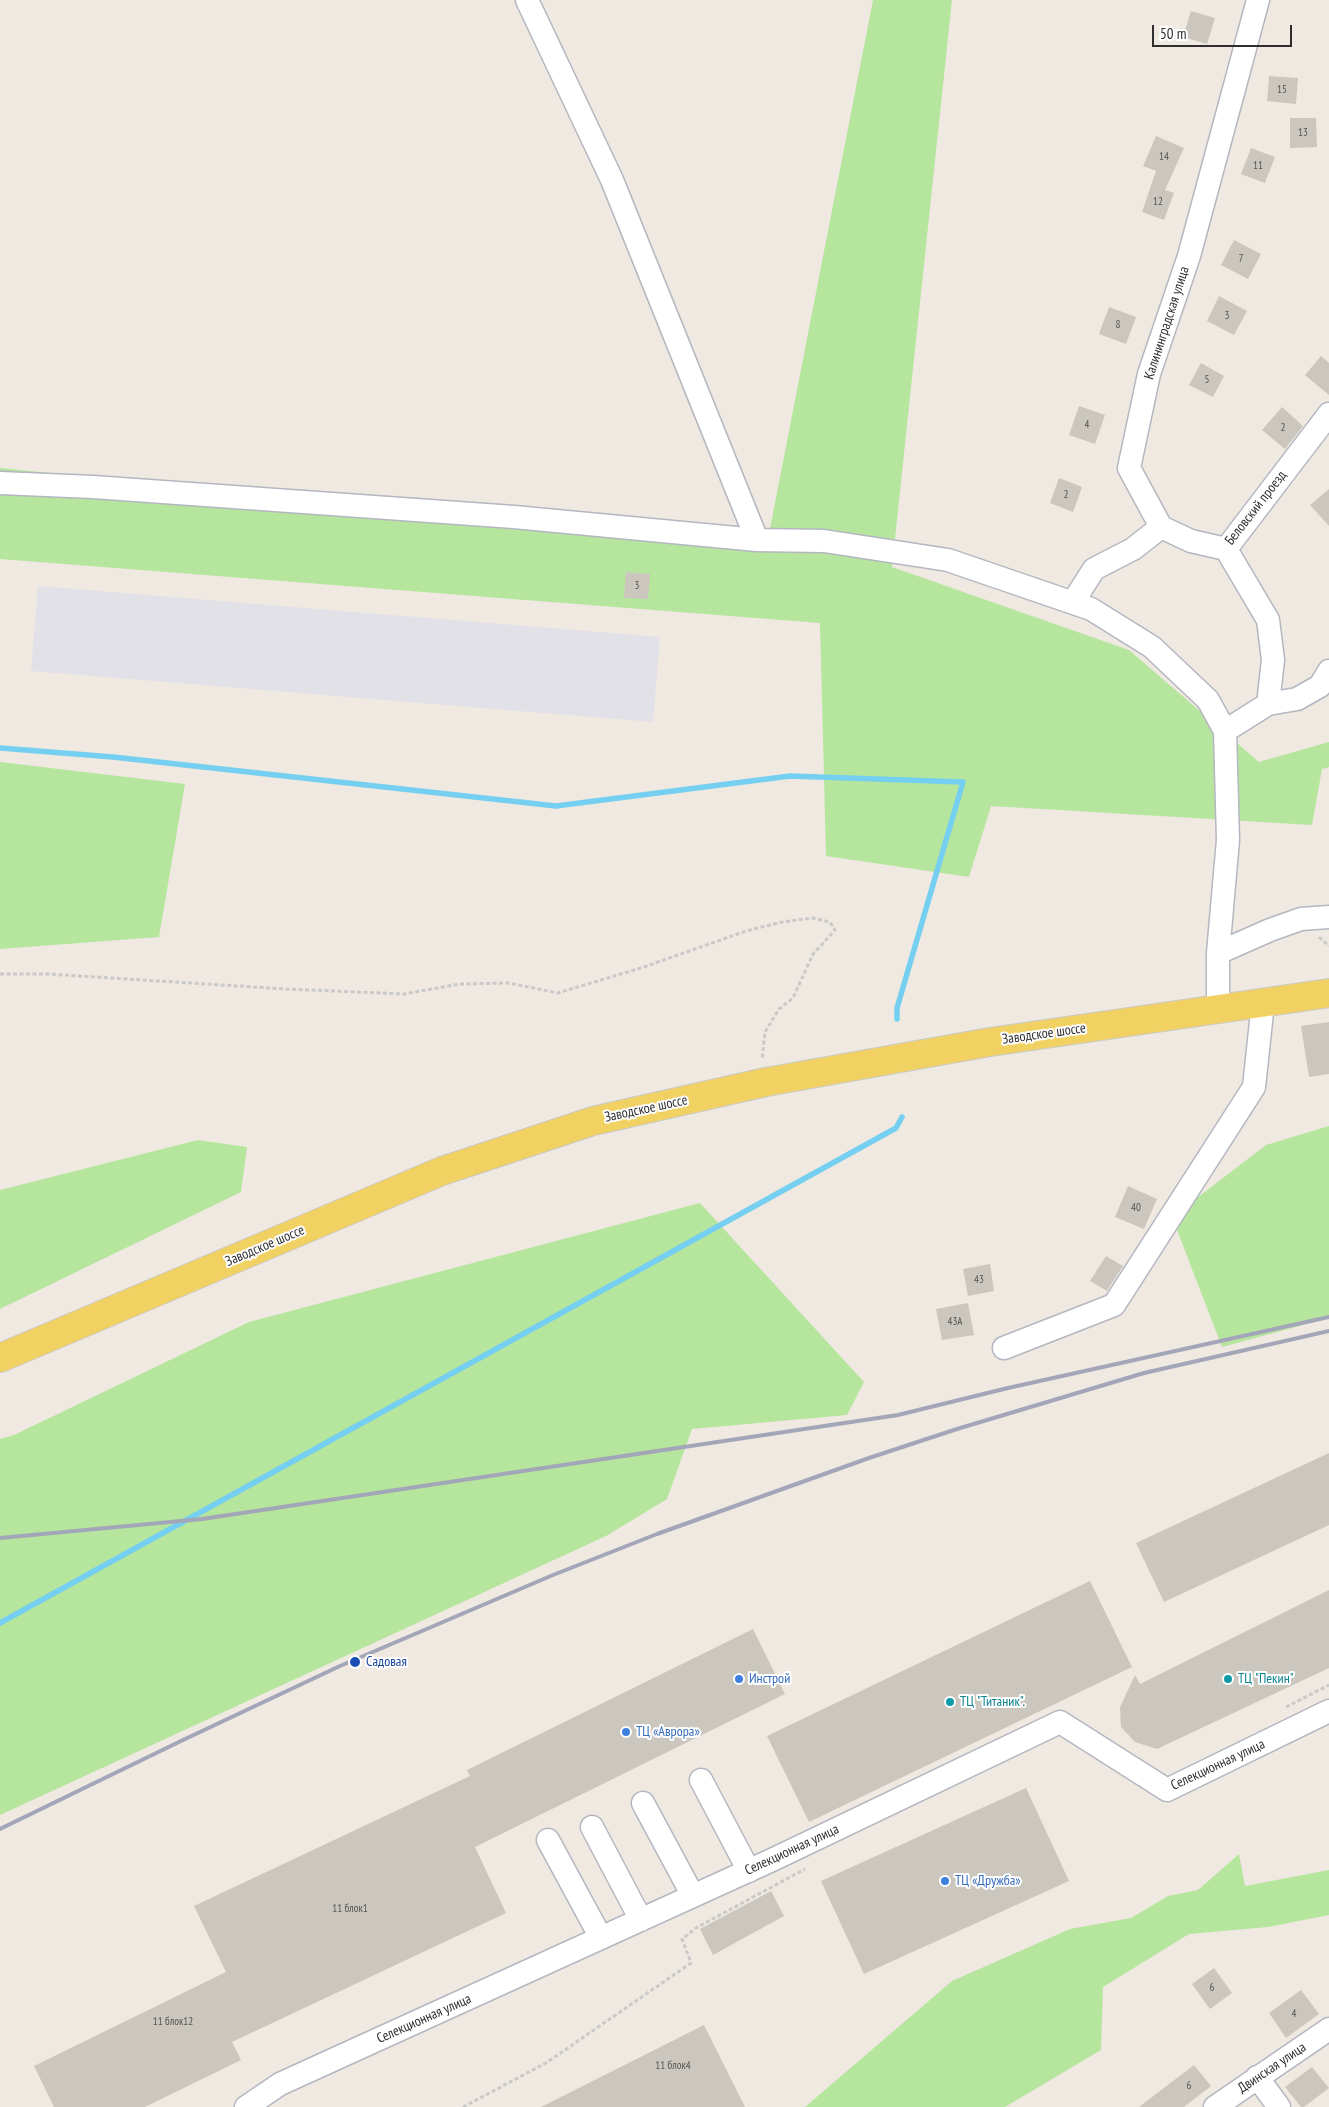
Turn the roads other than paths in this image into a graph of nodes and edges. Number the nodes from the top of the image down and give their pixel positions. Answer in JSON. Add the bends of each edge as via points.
{"nodes":[{"id":1,"x":527,"y":0,"type":"edge"},
{"id":2,"x":1258,"y":0,"type":"edge"},
{"id":3,"x":1329,"y":414,"type":"edge"},
{"id":4,"x":0,"y":483,"type":"edge"},
{"id":5,"x":1162,"y":527,"type":"junction"},
{"id":6,"x":757,"y":540,"type":"junction"},
{"id":7,"x":1226,"y":549,"type":"junction"},
{"id":8,"x":1073,"y":602,"type":"junction"},
{"id":9,"x":1329,"y":671,"type":"edge"},
{"id":10,"x":1268,"y":704,"type":"junction"},
{"id":11,"x":1225,"y":731,"type":"junction"},
{"id":12,"x":1329,"y":917,"type":"edge"},
{"id":13,"x":1218,"y":953,"type":"junction"},
{"id":14,"x":1329,"y":993,"type":"edge"},
{"id":15,"x":1263,"y":1003,"type":"junction"},
{"id":16,"x":1218,"y":1009,"type":"junction"},
{"id":17,"x":1004,"y":1348,"type":"dead end"},
{"id":18,"x":0,"y":1358,"type":"edge"},
{"id":19,"x":1329,"y":1711,"type":"edge"},
{"id":20,"x":701,"y":1780,"type":"dead end"},
{"id":21,"x":643,"y":1803,"type":"dead end"},
{"id":22,"x":592,"y":1827,"type":"dead end"},
{"id":23,"x":548,"y":1840,"type":"dead end"},
{"id":24,"x":749,"y":1871,"type":"junction"},
{"id":25,"x":693,"y":1896,"type":"junction"},
{"id":26,"x":641,"y":1920,"type":"junction"},
{"id":27,"x":601,"y":1938,"type":"junction"},
{"id":28,"x":1329,"y":2029,"type":"edge"},
{"id":29,"x":1257,"y":2077,"type":"junction"},
{"id":30,"x":246,"y":2107,"type":"edge"},
{"id":31,"x":1215,"y":2107,"type":"edge"},
{"id":32,"x":1279,"y":2107,"type":"edge"}],
"edges":[{"from":1,"to":6,"type":"street","via":[[612,180]]},
{"from":2,"to":5,"type":"street","name":"Калининградская улица","via":[[1189,256],[1149,374],[1129,468]]},
{"from":3,"to":7,"type":"street","name":"Беловский проезд"},
{"from":4,"to":6,"type":"street","via":[[504,516]]},
{"from":5,"to":7,"type":"street","name":"Беловский проезд","via":[[1191,542]]},
{"from":5,"to":8,"type":"street","via":[[1133,549],[1094,569]]},
{"from":6,"to":8,"type":"street","via":[[824,540],[948,560]]},
{"from":7,"to":10,"type":"street","via":[[1268,620],[1273,660]]},
{"from":8,"to":11,"type":"street","via":[[1091,609],[1152,647],[1208,700]]},
{"from":9,"to":10,"type":"street","via":[[1320,686],[1297,699]]},
{"from":10,"to":11,"type":"street"},
{"from":11,"to":13,"type":"street","via":[[1228,840]]},
{"from":12,"to":13,"type":"street","via":[[1301,919]]},
{"from":13,"to":16,"type":"street"},
{"from":14,"to":15,"type":"main road","name":"Заводское шоссе"},
{"from":15,"to":16,"type":"main road","name":"Заводское шоссе"},
{"from":15,"to":17,"type":"street","via":[[1254,1087],[1114,1305]]},
{"from":16,"to":18,"type":"main road","name":"Заводское шоссе","via":[[990,1042],[766,1082],[593,1121],[442,1171]]},
{"from":19,"to":24,"type":"street","name":"Селекционная улица","via":[[1168,1790],[1060,1722]]},
{"from":20,"to":24,"type":"street"},
{"from":21,"to":25,"type":"street"},
{"from":22,"to":26,"type":"street"},
{"from":23,"to":27,"type":"street"},
{"from":24,"to":25,"type":"street","name":"Селекционная улица"},
{"from":25,"to":26,"type":"street","name":"Селекционная улица"},
{"from":26,"to":27,"type":"street","name":"Селекционная улица"},
{"from":27,"to":30,"type":"street","name":"Селекционная улица","via":[[280,2084]]},
{"from":28,"to":29,"type":"street","name":"Двинская улица"},
{"from":29,"to":31,"type":"street","name":"Двинская улица"},
{"from":29,"to":32,"type":"street"}]}
